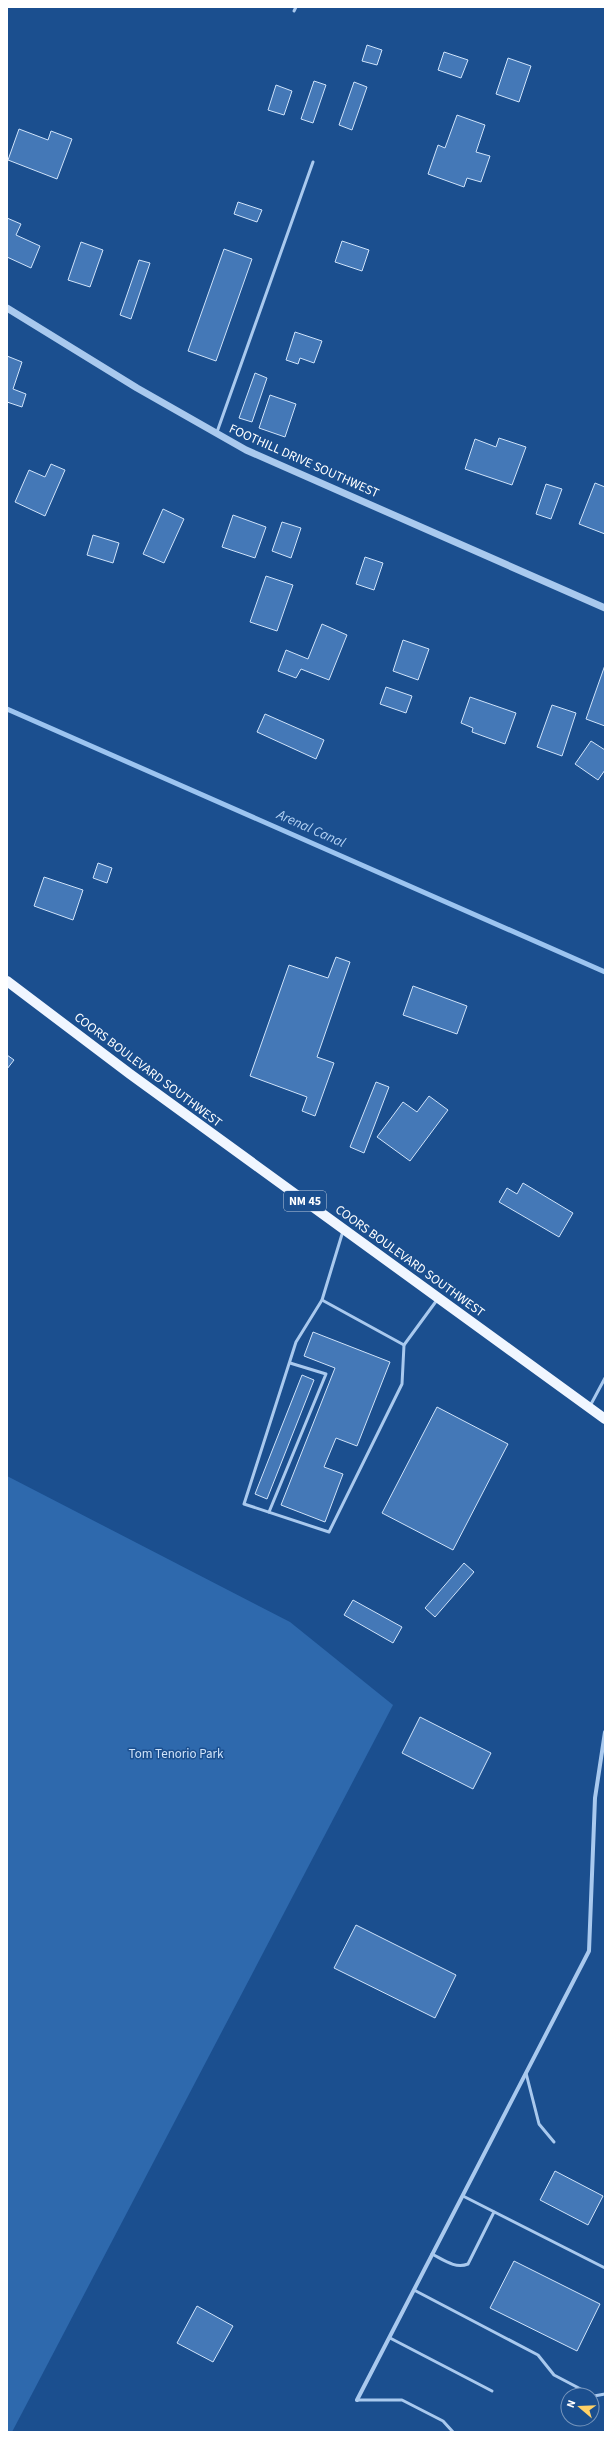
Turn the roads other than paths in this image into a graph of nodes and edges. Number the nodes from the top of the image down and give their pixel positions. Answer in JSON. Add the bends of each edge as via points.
{"nodes":[{"id":1,"x":313,"y":162,"type":"dead end"},
{"id":2,"x":7,"y":308,"type":"edge"},
{"id":3,"x":217,"y":434,"type":"junction"},
{"id":4,"x":605,"y":608,"type":"edge"},
{"id":5,"x":7,"y":981,"type":"edge"},
{"id":6,"x":344,"y":1230,"type":"junction"},
{"id":7,"x":438,"y":1298,"type":"junction"},
{"id":8,"x":322,"y":1300,"type":"junction"},
{"id":9,"x":404,"y":1345,"type":"junction"},
{"id":10,"x":290,"y":1363,"type":"junction"},
{"id":11,"x":605,"y":1378,"type":"edge"},
{"id":12,"x":589,"y":1408,"type":"junction"},
{"id":13,"x":605,"y":1420,"type":"edge"},
{"id":14,"x":269,"y":1512,"type":"junction"},
{"id":15,"x":605,"y":1732,"type":"edge"},
{"id":16,"x":526,"y":2073,"type":"junction"},
{"id":17,"x":554,"y":2142,"type":"dead end"},
{"id":18,"x":462,"y":2196,"type":"junction"},
{"id":19,"x":494,"y":2212,"type":"junction"},
{"id":20,"x":432,"y":2254,"type":"junction"},
{"id":21,"x":605,"y":2268,"type":"edge"},
{"id":22,"x":414,"y":2290,"type":"junction"},
{"id":23,"x":390,"y":2338,"type":"junction"},
{"id":24,"x":492,"y":2391,"type":"dead end"},
{"id":25,"x":605,"y":2394,"type":"edge"},
{"id":26,"x":358,"y":2400,"type":"joint"},
{"id":27,"x":453,"y":2432,"type":"edge"}],
"edges":[{"from":1,"to":3,"type":"lane"},
{"from":2,"to":3,"type":"street","name":"FOOTHILL DRIVE SOUTHWEST","via":[[136,388]]},
{"from":3,"to":4,"type":"street","name":"FOOTHILL DRIVE SOUTHWEST","via":[[246,450]]},
{"from":5,"to":6,"type":"main road","name":"COORS BOULEVARD SOUTHWEST","number":"NM 45"},
{"from":6,"to":7,"type":"main road","name":"COORS BOULEVARD SOUTHWEST","number":"NM 45"},
{"from":6,"to":8,"type":"lane"},
{"from":7,"to":9,"type":"lane"},
{"from":7,"to":12,"type":"main road","name":"COORS BOULEVARD SOUTHWEST","number":"NM 45"},
{"from":8,"to":9,"type":"lane"},
{"from":8,"to":10,"type":"lane","via":[[296,1342]]},
{"from":9,"to":14,"type":"lane","via":[[402,1384],[329,1532]]},
{"from":10,"to":14,"type":"lane","via":[[244,1504]]},
{"from":10,"to":14,"type":"lane","via":[[326,1374]]},
{"from":11,"to":12,"type":"lane"},
{"from":12,"to":13,"type":"main road","name":"COORS BOULEVARD SOUTHWEST","number":"NM 45"},
{"from":15,"to":16,"type":"street","via":[[595,1798],[588,1950]]},
{"from":16,"to":17,"type":"lane","via":[[539,2124]]},
{"from":16,"to":18,"type":"street"},
{"from":18,"to":19,"type":"lane"},
{"from":18,"to":20,"type":"street"},
{"from":19,"to":20,"type":"lane","via":[[468,2264],[452,2265]]},
{"from":19,"to":21,"type":"lane"},
{"from":20,"to":22,"type":"street"},
{"from":22,"to":23,"type":"street"},
{"from":22,"to":25,"type":"lane","via":[[538,2355],[554,2375],[594,2396]]},
{"from":23,"to":24,"type":"lane"},
{"from":23,"to":26,"type":"street"},
{"from":26,"to":27,"type":"lane","via":[[402,2400],[443,2421]]}]}
